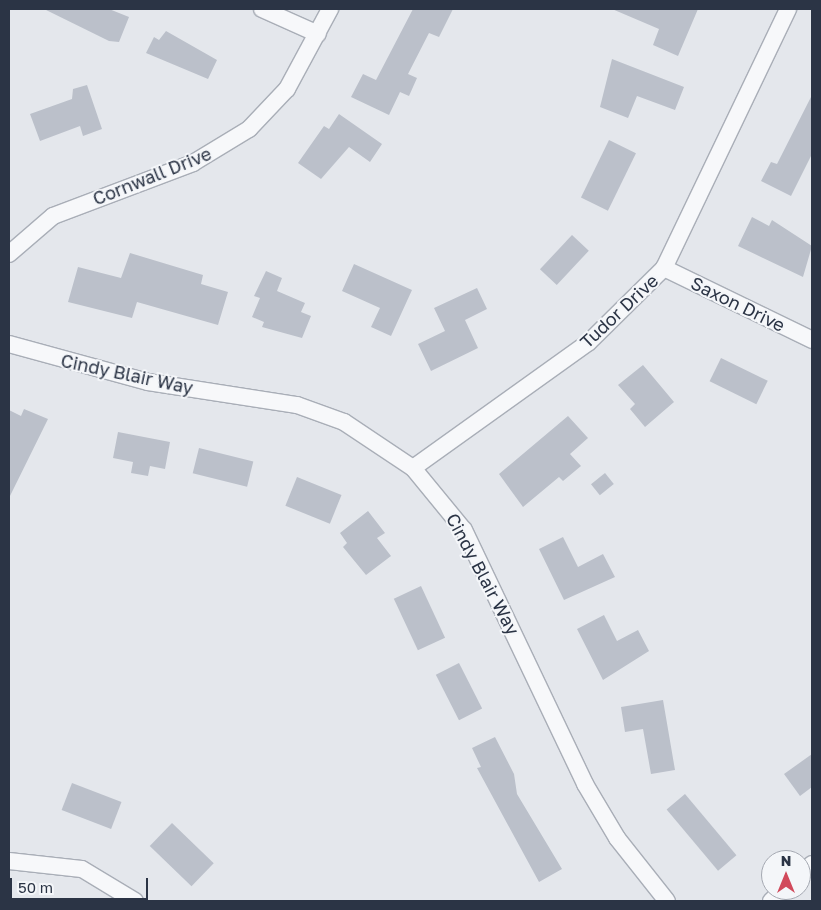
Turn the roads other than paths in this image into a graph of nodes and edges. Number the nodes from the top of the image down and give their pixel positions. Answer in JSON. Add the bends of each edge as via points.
{"nodes":[{"id":1,"x":262,"y":9,"type":"edge"},
{"id":2,"x":330,"y":9,"type":"edge"},
{"id":3,"x":788,"y":9,"type":"edge"},
{"id":4,"x":318,"y":34,"type":"junction"},
{"id":5,"x":9,"y":254,"type":"edge"},
{"id":6,"x":664,"y":268,"type":"junction"},
{"id":7,"x":812,"y":340,"type":"edge"},
{"id":8,"x":9,"y":344,"type":"edge"},
{"id":9,"x":413,"y":468,"type":"junction"},
{"id":10,"x":9,"y":861,"type":"edge"},
{"id":11,"x":135,"y":901,"type":"edge"},
{"id":12,"x":667,"y":901,"type":"edge"}],
"edges":[{"from":1,"to":4,"type":"street"},
{"from":2,"to":4,"type":"street","name":"Cornwall Drive"},
{"from":3,"to":6,"type":"street","name":"Tudor Drive"},
{"from":4,"to":5,"type":"street","name":"Cornwall Drive","via":[[287,90],[250,129],[193,162],[53,216]]},
{"from":6,"to":7,"type":"street","name":"Saxon Drive"},
{"from":6,"to":9,"type":"street","name":"Tudor Drive","via":[[589,342]]},
{"from":8,"to":9,"type":"street","name":"Cindy Blair Way","via":[[148,382],[297,405],[344,422]]},
{"from":9,"to":12,"type":"street","name":"Cindy Blair Way","via":[[464,530],[585,784],[617,838]]},
{"from":10,"to":11,"type":"street","via":[[82,870]]}]}
